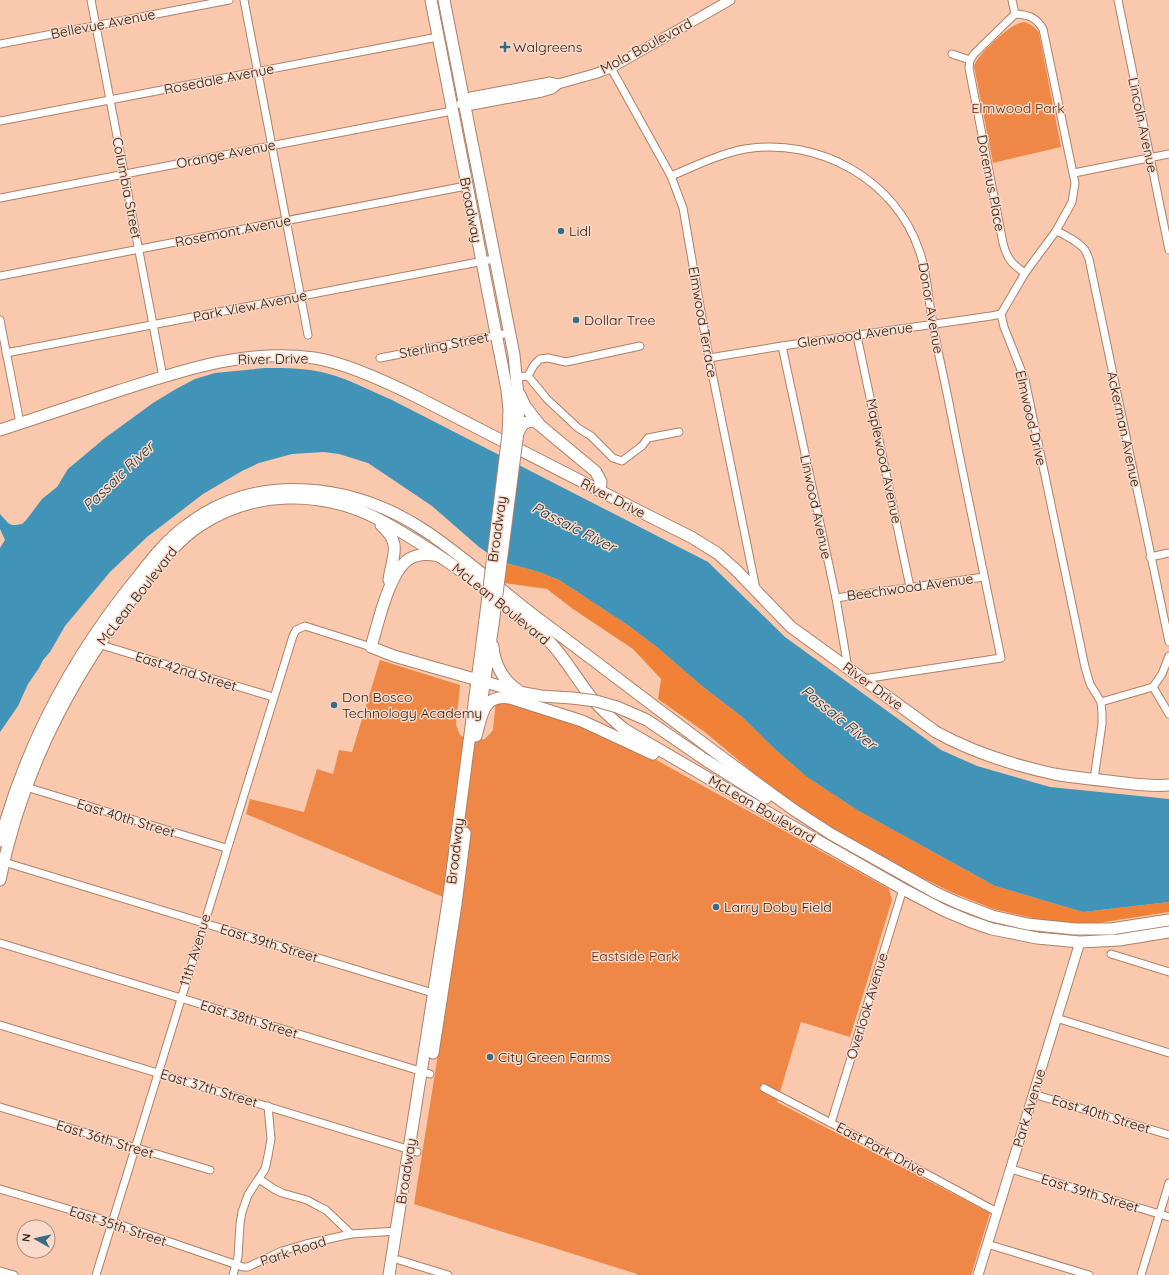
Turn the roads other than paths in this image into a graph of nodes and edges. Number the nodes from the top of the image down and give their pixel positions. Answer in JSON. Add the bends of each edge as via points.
{"nodes":[{"id":1,"x":91,"y":0,"type":"edge"},
{"id":2,"x":229,"y":0,"type":"edge"},
{"id":3,"x":244,"y":0,"type":"edge"},
{"id":4,"x":431,"y":0,"type":"edge"},
{"id":5,"x":444,"y":0,"type":"edge"},
{"id":6,"x":730,"y":0,"type":"edge"},
{"id":7,"x":1012,"y":0,"type":"edge"},
{"id":8,"x":1118,"y":0,"type":"edge"},
{"id":9,"x":1015,"y":14,"type":"junction"},
{"id":10,"x":96,"y":26,"type":"junction"},
{"id":11,"x":438,"y":37,"type":"junction"},
{"id":12,"x":0,"y":44,"type":"edge"},
{"id":13,"x":952,"y":54,"type":"dead end"},
{"id":14,"x":970,"y":60,"type":"junction"},
{"id":15,"x":611,"y":68,"type":"junction"},
{"id":16,"x":258,"y":71,"type":"junction"},
{"id":17,"x":110,"y":100,"type":"junction"},
{"id":18,"x":463,"y":102,"type":"junction"},
{"id":19,"x":452,"y":111,"type":"junction"},
{"id":20,"x":0,"y":121,"type":"edge"},
{"id":21,"x":272,"y":146,"type":"junction"},
{"id":22,"x":1169,"y":154,"type":"edge"},
{"id":23,"x":1150,"y":158,"type":"junction"},
{"id":24,"x":1074,"y":173,"type":"junction"},
{"id":25,"x":124,"y":174,"type":"junction"},
{"id":26,"x":671,"y":176,"type":"junction"},
{"id":27,"x":466,"y":186,"type":"junction"},
{"id":28,"x":0,"y":198,"type":"edge"},
{"id":29,"x":286,"y":221,"type":"junction"},
{"id":30,"x":1056,"y":231,"type":"junction"},
{"id":31,"x":139,"y":249,"type":"junction"},
{"id":32,"x":1169,"y":250,"type":"edge"},
{"id":33,"x":494,"y":259,"type":"junction"},
{"id":34,"x":481,"y":262,"type":"junction"},
{"id":35,"x":1025,"y":273,"type":"junction"},
{"id":36,"x":0,"y":276,"type":"edge"},
{"id":37,"x":301,"y":296,"type":"junction"},
{"id":38,"x":1001,"y":314,"type":"junction"},
{"id":39,"x":0,"y":320,"type":"edge"},
{"id":40,"x":932,"y":324,"type":"junction"},
{"id":41,"x":153,"y":325,"type":"junction"},
{"id":42,"x":509,"y":333,"type":"junction"},
{"id":43,"x":308,"y":335,"type":"dead end"},
{"id":44,"x":496,"y":335,"type":"junction"},
{"id":45,"x":857,"y":336,"type":"junction"},
{"id":46,"x":640,"y":346,"type":"dead end"},
{"id":47,"x":782,"y":346,"type":"junction"},
{"id":48,"x":6,"y":353,"type":"junction"},
{"id":49,"x":380,"y":358,"type":"dead end"},
{"id":50,"x":709,"y":358,"type":"junction"},
{"id":51,"x":528,"y":376,"type":"junction"},
{"id":52,"x":163,"y":377,"type":"junction"},
{"id":53,"x":517,"y":377,"type":"junction"},
{"id":54,"x":518,"y":390,"type":"junction"},
{"id":55,"x":539,"y":424,"type":"junction"},
{"id":56,"x":16,"y":425,"type":"junction"},
{"id":57,"x":0,"y":430,"type":"edge"},
{"id":58,"x":678,"y":432,"type":"dead end"},
{"id":59,"x":513,"y":437,"type":"junction"},
{"id":60,"x":600,"y":491,"type":"junction"},
{"id":61,"x":368,"y":514,"type":"junction"},
{"id":62,"x":1169,"y":553,"type":"edge"},
{"id":63,"x":441,"y":557,"type":"junction"},
{"id":64,"x":1150,"y":557,"type":"junction"},
{"id":65,"x":984,"y":577,"type":"junction"},
{"id":66,"x":910,"y":587,"type":"junction"},
{"id":67,"x":388,"y":590,"type":"junction"},
{"id":68,"x":756,"y":591,"type":"junction"},
{"id":69,"x":836,"y":598,"type":"junction"},
{"id":70,"x":489,"y":622,"type":"junction"},
{"id":71,"x":1169,"y":642,"type":"edge"},
{"id":72,"x":98,"y":644,"type":"junction"},
{"id":73,"x":371,"y":646,"type":"junction"},
{"id":74,"x":1169,"y":656,"type":"edge"},
{"id":75,"x":848,"y":668,"type":"junction"},
{"id":76,"x":444,"y":671,"type":"junction"},
{"id":77,"x":864,"y":679,"type":"junction"},
{"id":78,"x":481,"y":682,"type":"junction"},
{"id":79,"x":1153,"y":687,"type":"junction"},
{"id":80,"x":524,"y":693,"type":"junction"},
{"id":81,"x":273,"y":697,"type":"junction"},
{"id":82,"x":1101,"y":702,"type":"junction"},
{"id":83,"x":1169,"y":714,"type":"edge"},
{"id":84,"x":473,"y":736,"type":"junction"},
{"id":85,"x":1094,"y":779,"type":"junction"},
{"id":86,"x":1169,"y":785,"type":"edge"},
{"id":87,"x":26,"y":787,"type":"junction"},
{"id":88,"x":723,"y":787,"type":"junction"},
{"id":89,"x":810,"y":822,"type":"junction"},
{"id":90,"x":0,"y":841,"type":"edge"},
{"id":91,"x":226,"y":848,"type":"junction"},
{"id":92,"x":4,"y":862,"type":"junction"},
{"id":93,"x":0,"y":880,"type":"edge"},
{"id":94,"x":903,"y":888,"type":"junction"},
{"id":95,"x":1169,"y":920,"type":"edge"},
{"id":96,"x":204,"y":923,"type":"junction"},
{"id":97,"x":1169,"y":932,"type":"edge"},
{"id":98,"x":1080,"y":942,"type":"junction"},
{"id":99,"x":0,"y":943,"type":"edge"},
{"id":100,"x":1111,"y":954,"type":"dead end"},
{"id":101,"x":1169,"y":972,"type":"edge"},
{"id":102,"x":439,"y":995,"type":"junction"},
{"id":103,"x":181,"y":998,"type":"junction"},
{"id":104,"x":1056,"y":1018,"type":"junction"},
{"id":105,"x":0,"y":1024,"type":"edge"},
{"id":106,"x":1169,"y":1053,"type":"edge"},
{"id":107,"x":158,"y":1072,"type":"junction"},
{"id":108,"x":426,"y":1073,"type":"junction"},
{"id":109,"x":764,"y":1088,"type":"dead end"},
{"id":110,"x":1033,"y":1094,"type":"junction"},
{"id":111,"x":268,"y":1106,"type":"junction"},
{"id":112,"x":0,"y":1107,"type":"edge"},
{"id":113,"x":832,"y":1123,"type":"junction"},
{"id":114,"x":1169,"y":1135,"type":"edge"},
{"id":115,"x":135,"y":1148,"type":"junction"},
{"id":116,"x":413,"y":1151,"type":"junction"},
{"id":117,"x":1010,"y":1169,"type":"junction"},
{"id":118,"x":210,"y":1170,"type":"dead end"},
{"id":119,"x":259,"y":1179,"type":"junction"},
{"id":120,"x":1169,"y":1183,"type":"edge"},
{"id":121,"x":0,"y":1189,"type":"edge"},
{"id":122,"x":997,"y":1212,"type":"junction"},
{"id":123,"x":1159,"y":1214,"type":"junction"},
{"id":124,"x":1169,"y":1217,"type":"edge"},
{"id":125,"x":112,"y":1222,"type":"junction"},
{"id":126,"x":397,"y":1231,"type":"junction"},
{"id":127,"x":351,"y":1234,"type":"junction"},
{"id":128,"x":987,"y":1244,"type":"junction"},
{"id":129,"x":399,"y":1260,"type":"junction"},
{"id":130,"x":236,"y":1264,"type":"junction"},
{"id":131,"x":0,"y":1271,"type":"edge"},
{"id":132,"x":14,"y":1275,"type":"edge"},
{"id":133,"x":96,"y":1275,"type":"edge"},
{"id":134,"x":233,"y":1275,"type":"edge"},
{"id":135,"x":390,"y":1275,"type":"edge"},
{"id":136,"x":397,"y":1275,"type":"edge"},
{"id":137,"x":448,"y":1275,"type":"edge"},
{"id":138,"x":978,"y":1275,"type":"edge"},
{"id":139,"x":1089,"y":1275,"type":"edge"},
{"id":140,"x":1141,"y":1275,"type":"edge"}],
"edges":[{"from":1,"to":10,"type":"street","name":"Columbia Street"},
{"from":2,"to":10,"type":"street","name":"Bellevue Avenue"},
{"from":3,"to":16,"type":"street"},
{"from":4,"to":11,"type":"main road","name":"Broadway"},
{"from":5,"to":18,"type":"main road","name":"Broadway"},
{"from":6,"to":15,"type":"street","name":"Mola Boulevard"},
{"from":7,"to":9,"type":"street"},
{"from":8,"to":23,"type":"street","name":"Lincoln Avenue"},
{"from":9,"to":14,"type":"street"},
{"from":9,"to":24,"type":"street","via":[[1028,15],[1039,22],[1043,29]]},
{"from":10,"to":12,"type":"street","name":"Bellevue Avenue"},
{"from":10,"to":17,"type":"street","name":"Columbia Street"},
{"from":11,"to":16,"type":"street","name":"Rosedale Avenue"},
{"from":11,"to":19,"type":"main road","name":"Broadway"},
{"from":13,"to":14,"type":"street"},
{"from":14,"to":35,"type":"street","name":"Doremus Place","via":[[969,68],[1006,255]]},
{"from":15,"to":18,"type":"street","name":"Mola Boulevard","via":[[558,84],[552,89],[472,104]]},
{"from":15,"to":26,"type":"street","name":"Elmwood Terrace"},
{"from":16,"to":17,"type":"street","name":"Rosedale Avenue"},
{"from":16,"to":21,"type":"street"},
{"from":17,"to":20,"type":"street","name":"Rosedale Avenue"},
{"from":17,"to":25,"type":"street","name":"Columbia Street"},
{"from":18,"to":19,"type":"street"},
{"from":18,"to":33,"type":"main road","name":"Broadway"},
{"from":19,"to":21,"type":"street","name":"Orange Avenue"},
{"from":19,"to":27,"type":"main road","name":"Broadway"},
{"from":21,"to":25,"type":"street","name":"Orange Avenue"},
{"from":21,"to":29,"type":"street"},
{"from":22,"to":23,"type":"street"},
{"from":23,"to":24,"type":"street"},
{"from":23,"to":32,"type":"street","name":"Lincoln Avenue"},
{"from":24,"to":30,"type":"street","via":[[1076,183],[1072,202]]},
{"from":25,"to":28,"type":"street","name":"Orange Avenue"},
{"from":25,"to":31,"type":"street","name":"Columbia Street"},
{"from":26,"to":40,"type":"street","name":"Donor Avenue","via":[[727,153],[762,147],[806,150],[849,167],[886,196],[914,236],[924,264]]},
{"from":26,"to":50,"type":"street","name":"Elmwood Terrace","via":[[683,208]]},
{"from":27,"to":29,"type":"street","name":"Rosemont Avenue"},
{"from":27,"to":34,"type":"main road","name":"Broadway"},
{"from":29,"to":31,"type":"street","name":"Rosemont Avenue"},
{"from":29,"to":37,"type":"street"},
{"from":30,"to":35,"type":"street"},
{"from":30,"to":64,"type":"street","name":"Ackerman Avenue","via":[[1086,251],[1089,260]]},
{"from":31,"to":36,"type":"street","name":"Rosemont Avenue"},
{"from":31,"to":41,"type":"street","name":"Columbia Street"},
{"from":33,"to":34,"type":"street","name":"Park View Avenue"},
{"from":33,"to":42,"type":"main road","name":"Broadway"},
{"from":34,"to":37,"type":"street","name":"Park View Avenue"},
{"from":34,"to":44,"type":"main road","name":"Broadway"},
{"from":35,"to":38,"type":"street"},
{"from":37,"to":41,"type":"street","name":"Park View Avenue"},
{"from":37,"to":43,"type":"street"},
{"from":38,"to":40,"type":"street","name":"Glenwood Avenue"},
{"from":38,"to":82,"type":"street","name":"Elmwood Drive","via":[[1025,380],[1085,667],[1090,684]]},
{"from":39,"to":48,"type":"street"},
{"from":40,"to":45,"type":"street","name":"Glenwood Avenue"},
{"from":40,"to":65,"type":"street","name":"Donor Avenue"},
{"from":41,"to":48,"type":"street","name":"Park View Avenue"},
{"from":41,"to":52,"type":"street","name":"Columbia Street"},
{"from":42,"to":44,"type":"street","name":"Sterling Street"},
{"from":42,"to":53,"type":"main road","name":"Broadway"},
{"from":44,"to":49,"type":"street","name":"Sterling Street"},
{"from":44,"to":59,"type":"main road","name":"Broadway"},
{"from":45,"to":47,"type":"street","name":"Glenwood Avenue"},
{"from":45,"to":66,"type":"street","name":"Maplewood Avenue"},
{"from":46,"to":51,"type":"street","via":[[566,362],[540,359]]},
{"from":47,"to":50,"type":"street","name":"Glenwood Avenue"},
{"from":47,"to":69,"type":"street","name":"Linwood Avenue"},
{"from":48,"to":56,"type":"street"},
{"from":50,"to":68,"type":"street","name":"Elmwood Terrace"},
{"from":51,"to":53,"type":"street"},
{"from":51,"to":58,"type":"street","via":[[547,399],[578,428],[591,436],[614,458],[622,461],[642,446],[648,438]]},
{"from":52,"to":56,"type":"main road","name":"River Drive"},
{"from":52,"to":60,"type":"main road","name":"River Drive","via":[[208,364],[249,358],[291,356],[329,362],[400,389]]},
{"from":53,"to":54,"type":"main road","name":"Broadway"},
{"from":54,"to":55,"type":"main road","via":[[522,401]]},
{"from":54,"to":59,"type":"main road","name":"Broadway","via":[[519,417]]},
{"from":55,"to":59,"type":"main road","via":[[531,421],[523,424]]},
{"from":55,"to":60,"type":"main road","via":[[596,472]]},
{"from":56,"to":57,"type":"main road","name":"River Drive"},
{"from":59,"to":70,"type":"main road","name":"Broadway","bridge":true},
{"from":60,"to":68,"type":"main road","name":"River Drive","via":[[717,553]]},
{"from":61,"to":63,"type":"main road","name":"McLean Boulevard"},
{"from":61,"to":67,"type":"main road","via":[[387,530],[394,541],[395,554]]},
{"from":61,"to":72,"type":"main road","name":"McLean Boulevard","via":[[335,502],[298,497],[264,500],[221,514],[200,526],[172,549]]},
{"from":62,"to":64,"type":"street"},
{"from":63,"to":67,"type":"main road","via":[[419,555],[409,559],[401,567]]},
{"from":63,"to":88,"type":"main road","name":"McLean Boulevard","via":[[491,593],[542,635],[563,658],[592,698],[616,722]]},
{"from":64,"to":71,"type":"street","name":"Ackerman Avenue"},
{"from":65,"to":66,"type":"street","name":"Beechwood Avenue"},
{"from":65,"to":77,"type":"street","name":"Donor Avenue","via":[[1001,658]]},
{"from":66,"to":69,"type":"street","name":"Beechwood Avenue"},
{"from":67,"to":73,"type":"main road"},
{"from":68,"to":75,"type":"main road","name":"River Drive","via":[[791,627]]},
{"from":69,"to":75,"type":"street","name":"Linwood Avenue"},
{"from":70,"to":76,"type":"main road","via":[[476,661],[471,667]]},
{"from":70,"to":78,"type":"main road","name":"Broadway"},
{"from":70,"to":80,"type":"main road","via":[[498,667],[514,688]]},
{"from":72,"to":81,"type":"street","name":"East 42nd Street"},
{"from":72,"to":87,"type":"main road","name":"McLean Boulevard","via":[[56,716]]},
{"from":73,"to":76,"type":"main road","via":[[394,656]]},
{"from":73,"to":81,"type":"street","name":"11th Avenue","via":[[308,627],[299,628],[293,636]]},
{"from":74,"to":79,"type":"street","via":[[1162,674]]},
{"from":75,"to":77,"type":"main road","name":"River Drive"},
{"from":76,"to":78,"type":"main road"},
{"from":77,"to":85,"type":"main road","name":"River Drive","via":[[936,732],[968,748],[1054,774]]},
{"from":78,"to":80,"type":"main road"},
{"from":78,"to":84,"type":"main road","name":"Broadway"},
{"from":79,"to":82,"type":"street"},
{"from":79,"to":83,"type":"street"},
{"from":80,"to":89,"type":"main road","bridge":true,"via":[[596,701],[618,707],[647,720],[743,784]]},
{"from":81,"to":91,"type":"street","name":"11th Avenue"},
{"from":82,"to":85,"type":"street","name":"Elmwood Drive","via":[[1102,724]]},
{"from":84,"to":88,"type":"main road","via":[[488,702],[498,697],[510,698],[582,720],[642,748],[689,774]]},
{"from":84,"to":102,"type":"main road","name":"Broadway","via":[[456,904]]},
{"from":85,"to":86,"type":"main road","name":"River Drive"},
{"from":87,"to":91,"type":"street","name":"East 40th Street"},
{"from":87,"to":92,"type":"main road","name":"McLean Boulevard"},
{"from":88,"to":94,"type":"main road","name":"McLean Boulevard"},
{"from":89,"to":90,"type":"main road","name":"McLean Boulevard","via":[[540,620],[426,531],[394,513],[359,500],[324,491],[287,489],[251,494],[216,506],[185,526],[155,556],[96,633],[57,696],[26,762]]},
{"from":89,"to":95,"type":"main road","name":"McLean Boulevard","via":[[947,898],[1004,919],[1045,927],[1088,930]]},
{"from":91,"to":96,"type":"street","name":"11th Avenue"},
{"from":92,"to":93,"type":"main road","name":"McLean Boulevard"},
{"from":92,"to":96,"type":"street","name":"East 39th Street"},
{"from":94,"to":98,"type":"main road","name":"McLean Boulevard","via":[[943,910],[992,929],[1037,938]]},
{"from":94,"to":113,"type":"street","name":"Overlook Avenue"},
{"from":96,"to":102,"type":"street","name":"East 39th Street"},
{"from":96,"to":103,"type":"street","name":"11th Avenue"},
{"from":97,"to":98,"type":"main road","name":"McLean Boulevard","via":[[1119,940]]},
{"from":98,"to":104,"type":"street","name":"Park Avenue"},
{"from":99,"to":103,"type":"street","name":"East 38th Street"},
{"from":100,"to":101,"type":"street"},
{"from":102,"to":108,"type":"main road","name":"Broadway"},
{"from":103,"to":107,"type":"street","name":"11th Avenue"},
{"from":103,"to":108,"type":"street","name":"East 38th Street"},
{"from":104,"to":106,"type":"street"},
{"from":104,"to":110,"type":"street","name":"Park Avenue"},
{"from":105,"to":107,"type":"street","name":"East 37th Street"},
{"from":107,"to":111,"type":"street","name":"East 37th Street"},
{"from":107,"to":115,"type":"street","name":"11th Avenue"},
{"from":108,"to":116,"type":"main road","name":"Broadway"},
{"from":109,"to":113,"type":"street","name":"East Park Drive"},
{"from":110,"to":114,"type":"street","name":"East 40th Street"},
{"from":110,"to":117,"type":"street","name":"Park Avenue"},
{"from":111,"to":116,"type":"street","name":"East 37th Street"},
{"from":111,"to":119,"type":"street","via":[[271,1139],[265,1169]]},
{"from":112,"to":115,"type":"street","name":"East 36th Street"},
{"from":113,"to":122,"type":"street","name":"East Park Drive"},
{"from":115,"to":118,"type":"street","name":"East 36th Street"},
{"from":115,"to":125,"type":"street","name":"11th Avenue"},
{"from":116,"to":126,"type":"main road","name":"Broadway"},
{"from":116,"to":129,"type":"main road","name":"Broadway"},
{"from":117,"to":122,"type":"street","name":"Park Avenue"},
{"from":117,"to":123,"type":"street","name":"East 39th Street"},
{"from":119,"to":127,"type":"street","via":[[282,1193],[320,1206]]},
{"from":119,"to":130,"type":"street","via":[[248,1195],[242,1212]]},
{"from":120,"to":123,"type":"street"},
{"from":121,"to":125,"type":"street","name":"East 35th Street"},
{"from":122,"to":128,"type":"street","name":"Park Avenue"},
{"from":123,"to":124,"type":"street","name":"East 39th Street"},
{"from":123,"to":140,"type":"street"},
{"from":125,"to":130,"type":"street","name":"East 35th Street"},
{"from":125,"to":133,"type":"street","name":"11th Avenue"},
{"from":126,"to":127,"type":"street","name":"Park Road"},
{"from":126,"to":135,"type":"main road","name":"Broadway"},
{"from":127,"to":130,"type":"street","name":"Park Road","via":[[282,1251],[248,1266]]},
{"from":128,"to":138,"type":"street","name":"Park Avenue"},
{"from":128,"to":139,"type":"street"},
{"from":129,"to":136,"type":"main road","name":"Broadway"},
{"from":129,"to":137,"type":"street"},
{"from":130,"to":134,"type":"street"},
{"from":131,"to":132,"type":"street"}]}
